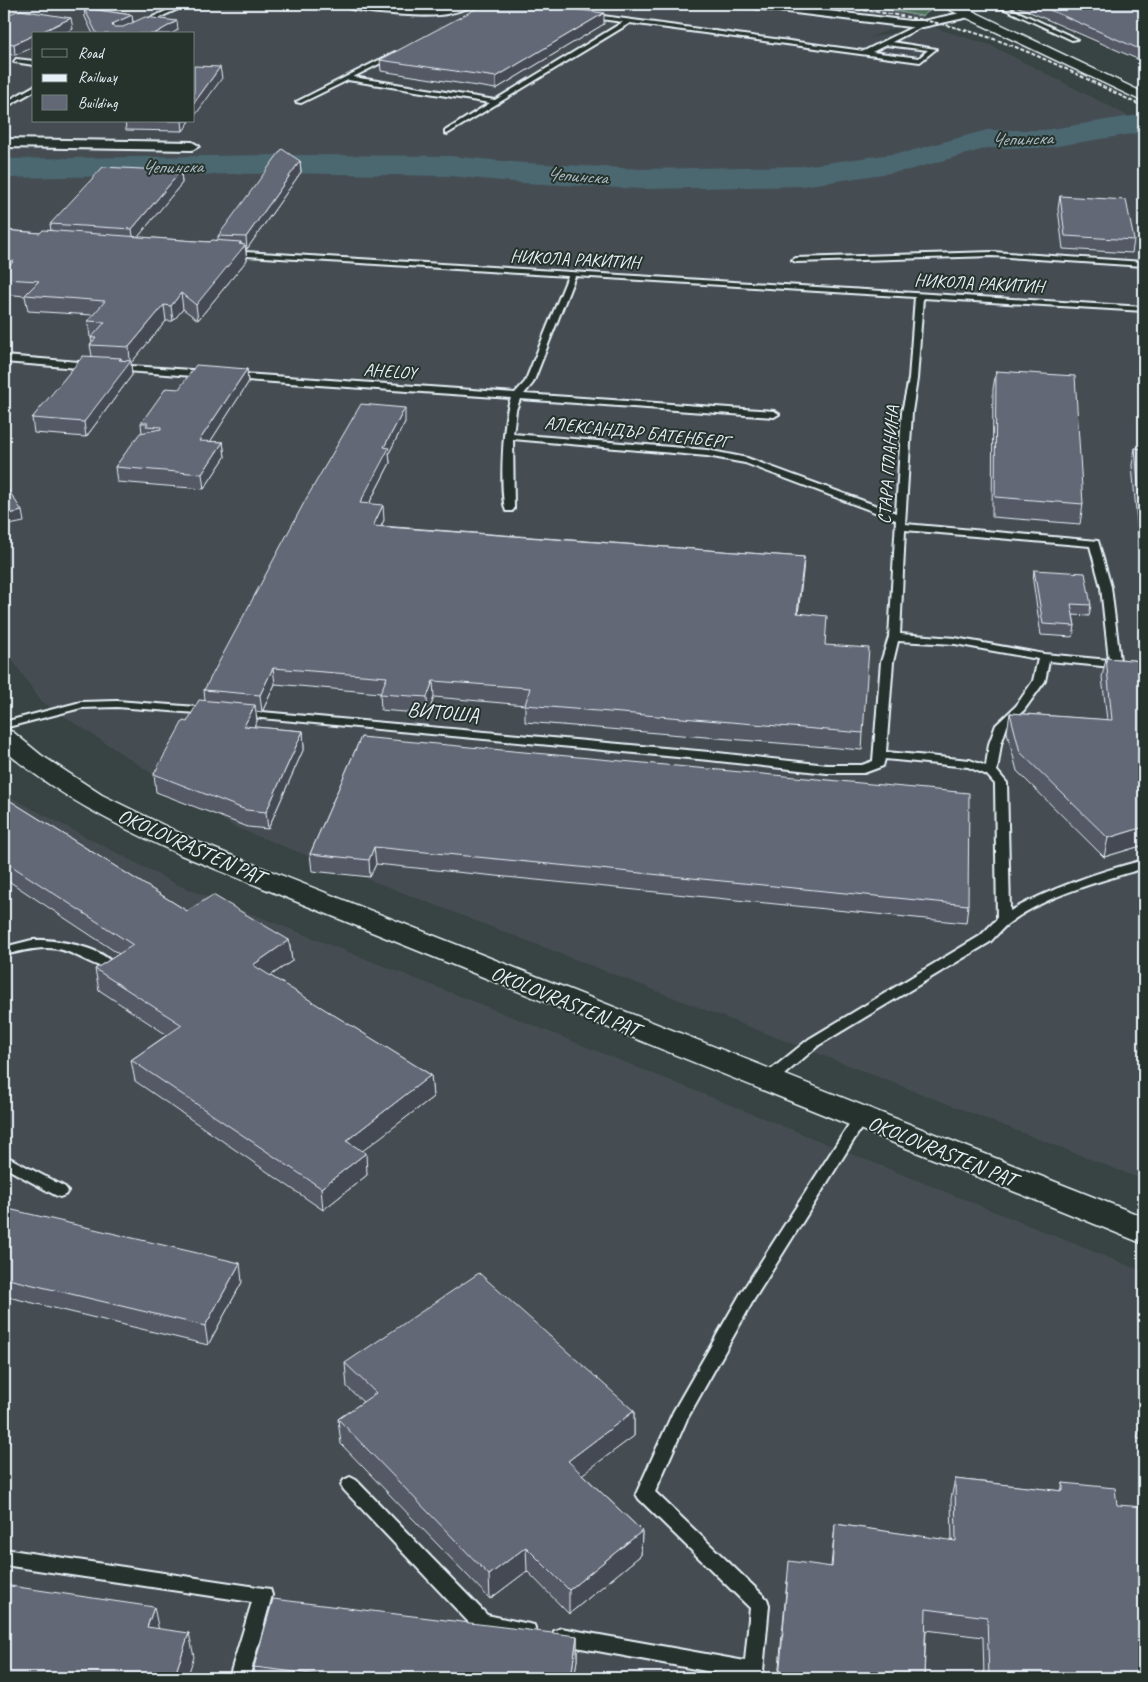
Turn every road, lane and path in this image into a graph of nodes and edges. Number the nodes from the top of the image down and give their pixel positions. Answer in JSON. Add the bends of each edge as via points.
{"nodes":[{"id":1,"x":186,"y":4,"type":"edge"},
{"id":2,"x":345,"y":4,"type":"edge"},
{"id":3,"x":469,"y":4,"type":"edge"},
{"id":4,"x":746,"y":4,"type":"edge"},
{"id":5,"x":948,"y":4,"type":"edge"},
{"id":6,"x":997,"y":4,"type":"edge"},
{"id":7,"x":970,"y":14,"type":"junction"},
{"id":8,"x":581,"y":16,"type":"edge"},
{"id":9,"x":628,"y":22,"type":"junction"},
{"id":10,"x":923,"y":24,"type":"junction"},
{"id":11,"x":122,"y":32,"type":"edge"},
{"id":12,"x":1074,"y":39,"type":"edge"},
{"id":13,"x":885,"y":43,"type":"junction"},
{"id":14,"x":405,"y":48,"type":"edge"},
{"id":15,"x":865,"y":53,"type":"junction"},
{"id":16,"x":16,"y":60,"type":"edge"},
{"id":17,"x":32,"y":63,"type":"edge"},
{"id":18,"x":346,"y":78,"type":"junction"},
{"id":19,"x":32,"y":89,"type":"edge"},
{"id":20,"x":1144,"y":98,"type":"edge"},
{"id":21,"x":299,"y":102,"type":"dead end"},
{"id":22,"x":496,"y":102,"type":"junction"},
{"id":23,"x":4,"y":106,"type":"edge"},
{"id":24,"x":447,"y":132,"type":"dead end"},
{"id":25,"x":4,"y":143,"type":"edge"},
{"id":26,"x":192,"y":146,"type":"dead end"},
{"id":27,"x":218,"y":252,"type":"edge"},
{"id":28,"x":796,"y":260,"type":"dead end"},
{"id":29,"x":1144,"y":264,"type":"edge"},
{"id":30,"x":572,"y":275,"type":"junction"},
{"id":31,"x":919,"y":296,"type":"junction"},
{"id":32,"x":1144,"y":309,"type":"edge"},
{"id":33,"x":4,"y":359,"type":"edge"},
{"id":34,"x":99,"y":367,"type":"edge"},
{"id":35,"x":109,"y":368,"type":"edge"},
{"id":36,"x":518,"y":395,"type":"junction"},
{"id":37,"x":774,"y":414,"type":"dead end"},
{"id":38,"x":508,"y":436,"type":"junction"},
{"id":39,"x":509,"y":509,"type":"dead end"},
{"id":40,"x":902,"y":523,"type":"junction"},
{"id":41,"x":894,"y":637,"type":"junction"},
{"id":42,"x":1044,"y":657,"type":"junction"},
{"id":43,"x":1115,"y":664,"type":"junction"},
{"id":44,"x":1144,"y":667,"type":"edge"},
{"id":45,"x":4,"y":725,"type":"edge"},
{"id":46,"x":4,"y":737,"type":"edge"},
{"id":47,"x":879,"y":759,"type":"junction"},
{"id":48,"x":991,"y":772,"type":"junction"},
{"id":49,"x":1144,"y":864,"type":"edge"},
{"id":50,"x":1004,"y":920,"type":"junction"},
{"id":51,"x":4,"y":951,"type":"edge"},
{"id":52,"x":107,"y":965,"type":"edge"},
{"id":53,"x":767,"y":1081,"type":"junction"},
{"id":54,"x":860,"y":1118,"type":"junction"},
{"id":55,"x":4,"y":1160,"type":"edge"},
{"id":56,"x":60,"y":1191,"type":"dead end"},
{"id":57,"x":1144,"y":1232,"type":"edge"},
{"id":58,"x":350,"y":1486,"type":"dead end"},
{"id":59,"x":4,"y":1557,"type":"edge"},
{"id":60,"x":239,"y":1678,"type":"edge"}],
"edges":[{"from":1,"to":11,"type":"lane"},
{"from":2,"to":3,"type":"street","via":[[437,12]]},
{"from":4,"to":10,"type":"street"},
{"from":5,"to":7,"type":"street"},
{"from":6,"to":12,"type":"lane"},
{"from":7,"to":10,"type":"street"},
{"from":7,"to":20,"type":"street"},
{"from":8,"to":9,"type":"lane"},
{"from":9,"to":15,"type":"lane"},
{"from":9,"to":22,"type":"lane"},
{"from":10,"to":13,"type":"lane"},
{"from":13,"to":15,"type":"lane"},
{"from":13,"to":15,"type":"lane","via":[[933,50],[920,60]]},
{"from":14,"to":18,"type":"lane"},
{"from":16,"to":17,"type":"lane"},
{"from":18,"to":21,"type":"lane"},
{"from":18,"to":22,"type":"lane"},
{"from":19,"to":23,"type":"lane"},
{"from":22,"to":24,"type":"lane"},
{"from":25,"to":26,"type":"street"},
{"from":27,"to":30,"type":"lane","name":"НИКОЛА РАКИТИН"},
{"from":28,"to":29,"type":"lane","via":[[992,254]]},
{"from":30,"to":31,"type":"lane","name":"НИКОЛА РАКИТИН"},
{"from":30,"to":36,"type":"lane","via":[[529,383]]},
{"from":31,"to":32,"type":"lane","name":"НИКОЛА РАКИТИН"},
{"from":31,"to":40,"type":"lane","name":"СТАРА ПЛАНИНА","via":[[907,412]]},
{"from":33,"to":34,"type":"lane"},
{"from":35,"to":36,"type":"lane","name":"AHELOY"},
{"from":36,"to":37,"type":"lane","name":"AHELOY"},
{"from":36,"to":38,"type":"lane","via":[[511,410]]},
{"from":38,"to":39,"type":"lane"},
{"from":38,"to":40,"type":"lane","name":"АЛЕКСАНДЪР БАТЕНБЕРГ","via":[[707,453],[748,462]]},
{"from":40,"to":41,"type":"lane","name":"СТАРА ПЛАНИНА"},
{"from":40,"to":43,"type":"lane","name":"АЛЕКСАНДЪР БАТЕНБЕРГ","via":[[1094,543],[1106,587]]},
{"from":41,"to":42,"type":"lane","via":[[955,641]]},
{"from":41,"to":47,"type":"lane","name":"СТАРА ПЛАНИНА","via":[[887,662]]},
{"from":42,"to":43,"type":"lane"},
{"from":42,"to":48,"type":"lane","via":[[1039,681],[1002,726],[995,744]]},
{"from":43,"to":44,"type":"lane"},
{"from":45,"to":47,"type":"lane","name":"ВИТОША","via":[[81,705],[118,704],[827,769],[864,769]]},
{"from":46,"to":53,"type":"street","name":"OKOLOVRASTEN PAT","via":[[28,760],[90,799],[164,838]]},
{"from":47,"to":48,"type":"lane","name":"ВИТОША","via":[[970,764]]},
{"from":48,"to":50,"type":"lane","via":[[1001,784],[1003,798]]},
{"from":49,"to":50,"type":"lane","via":[[1078,884]]},
{"from":50,"to":53,"type":"lane","via":[[984,938],[814,1042]]},
{"from":51,"to":52,"type":"lane","via":[[51,943],[85,952]]},
{"from":53,"to":54,"type":"street","name":"OKOLOVRASTEN PAT"},
{"from":54,"to":57,"type":"street","name":"OKOLOVRASTEN PAT"},
{"from":54,"to":58,"type":"lane","via":[[747,1297],[678,1417],[645,1494],[760,1605],[753,1671],[482,1623]]},
{"from":55,"to":56,"type":"lane"},
{"from":59,"to":60,"type":"lane","via":[[263,1595]]}]}
